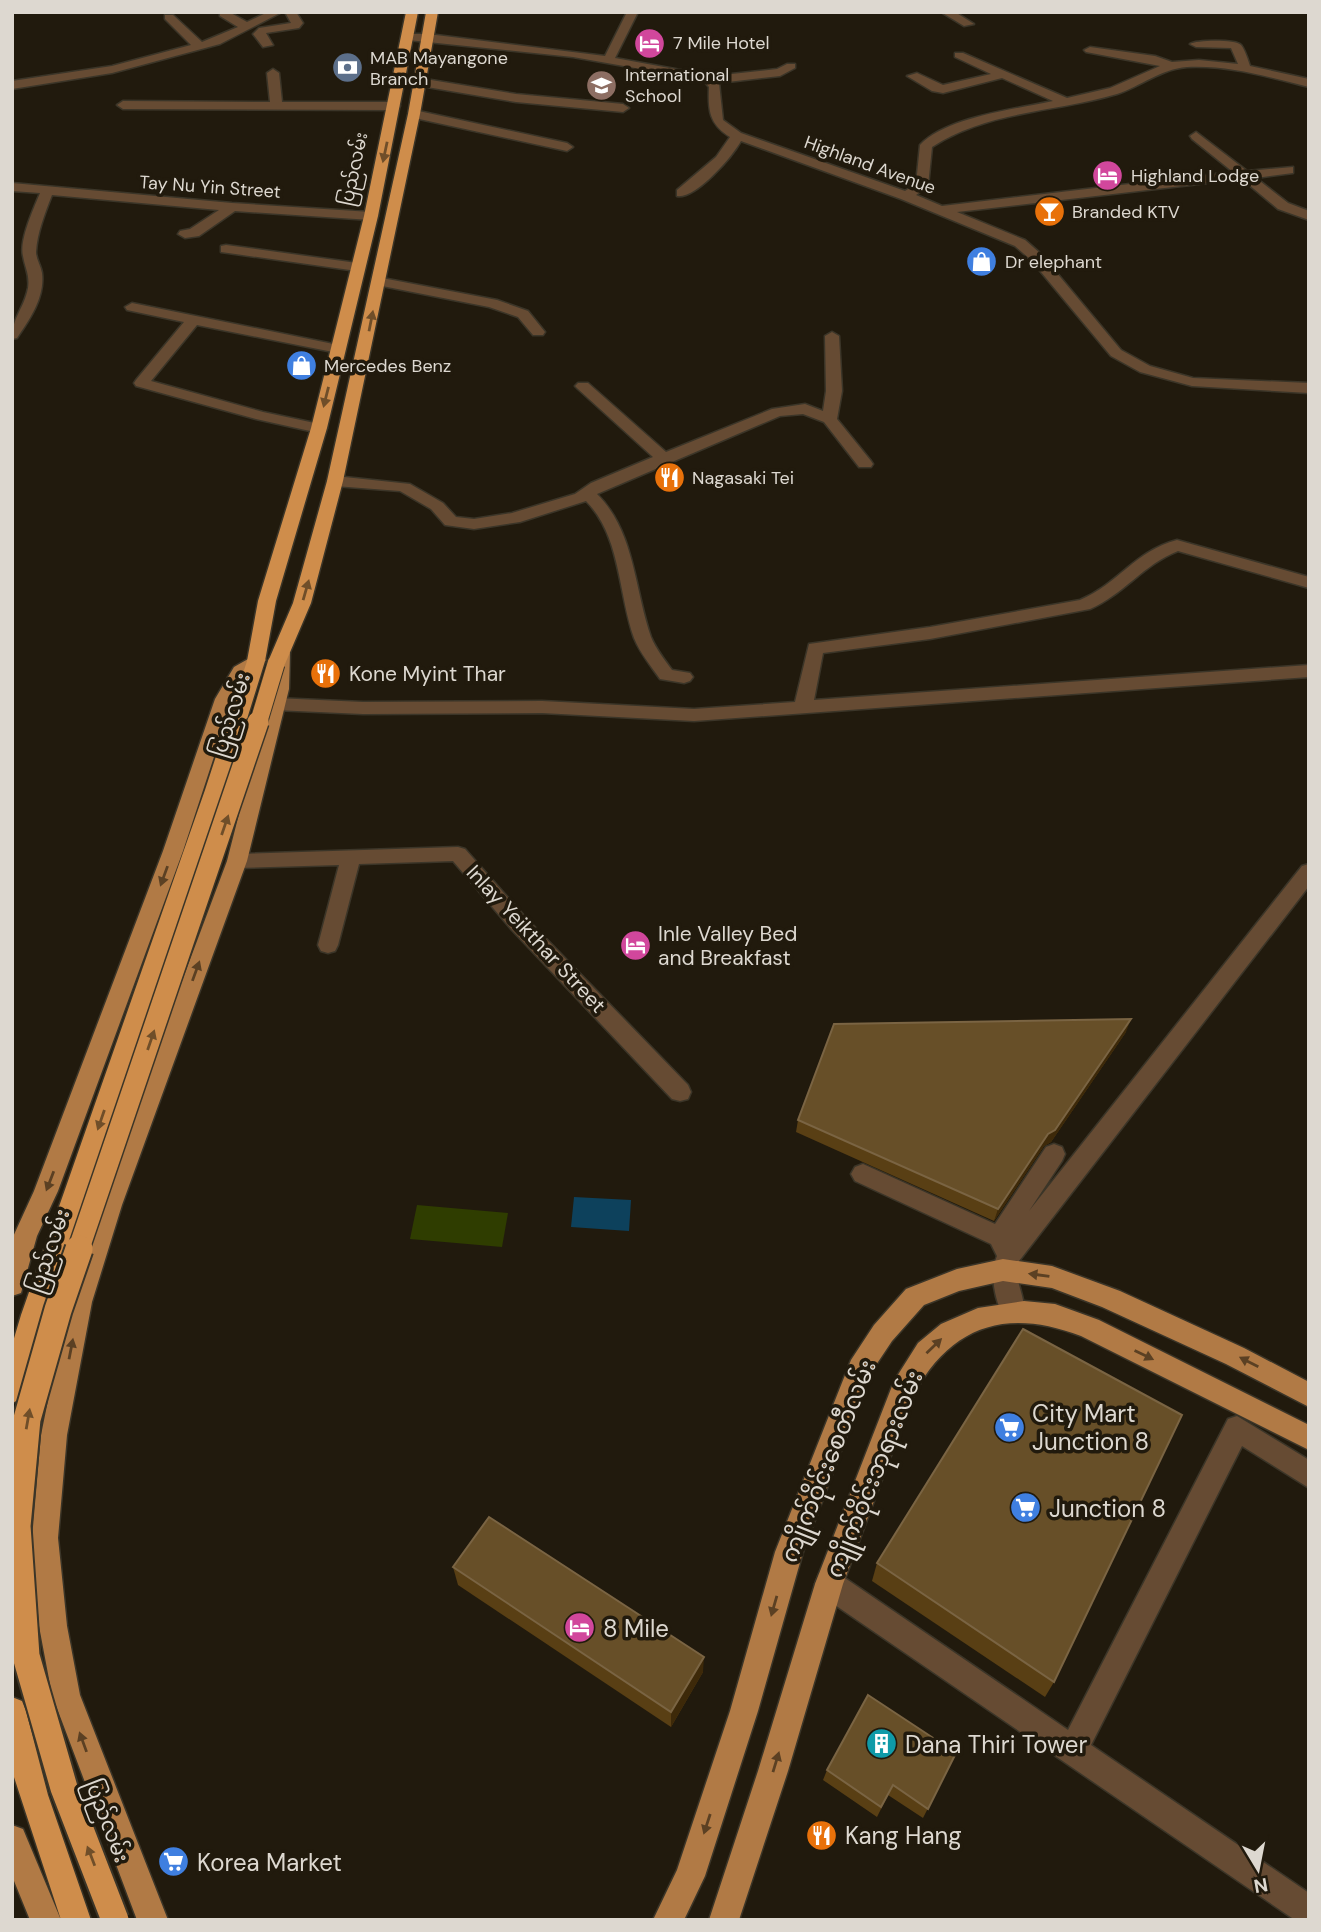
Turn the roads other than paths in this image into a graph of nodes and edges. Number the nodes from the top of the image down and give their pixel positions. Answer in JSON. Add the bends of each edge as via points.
{"nodes":[{"id":1,"x":277,"y":12,"type":"edge"},
{"id":2,"x":289,"y":12,"type":"edge"},
{"id":3,"x":412,"y":12,"type":"edge"},
{"id":4,"x":432,"y":12,"type":"edge"},
{"id":5,"x":634,"y":12,"type":"edge"},
{"id":6,"x":946,"y":12,"type":"edge"},
{"id":7,"x":224,"y":14,"type":"edge"},
{"id":8,"x":169,"y":17,"type":"dead end"},
{"id":9,"x":968,"y":24,"type":"dead end"},
{"id":10,"x":247,"y":27,"type":"junction"},
{"id":11,"x":408,"y":37,"type":"junction"},
{"id":12,"x":428,"y":37,"type":"junction"},
{"id":13,"x":1196,"y":44,"type":"dead end"},
{"id":14,"x":267,"y":45,"type":"dead end"},
{"id":15,"x":200,"y":46,"type":"junction"},
{"id":16,"x":1090,"y":50,"type":"dead end"},
{"id":17,"x":958,"y":55,"type":"dead end"},
{"id":18,"x":609,"y":59,"type":"junction"},
{"id":19,"x":1169,"y":65,"type":"junction"},
{"id":20,"x":791,"y":66,"type":"dead end"},
{"id":21,"x":1246,"y":69,"type":"junction"},
{"id":22,"x":273,"y":73,"type":"dead end"},
{"id":23,"x":1001,"y":75,"type":"junction"},
{"id":24,"x":913,"y":76,"type":"dead end"},
{"id":25,"x":713,"y":80,"type":"junction"},
{"id":26,"x":419,"y":82,"type":"junction"},
{"id":27,"x":1309,"y":83,"type":"edge"},
{"id":28,"x":12,"y":85,"type":"edge"},
{"id":29,"x":1065,"y":102,"type":"junction"},
{"id":30,"x":123,"y":105,"type":"dead end"},
{"id":31,"x":276,"y":106,"type":"junction"},
{"id":32,"x":394,"y":106,"type":"junction"},
{"id":33,"x":624,"y":108,"type":"dead end"},
{"id":34,"x":414,"y":114,"type":"junction"},
{"id":35,"x":737,"y":136,"type":"junction"},
{"id":36,"x":1196,"y":136,"type":"dead end"},
{"id":37,"x":567,"y":148,"type":"dead end"},
{"id":38,"x":1288,"y":170,"type":"dead end"},
{"id":39,"x":1246,"y":177,"type":"junction"},
{"id":40,"x":12,"y":187,"type":"edge"},
{"id":41,"x":47,"y":192,"type":"junction"},
{"id":42,"x":682,"y":193,"type":"dead end"},
{"id":43,"x":906,"y":196,"type":"junction"},
{"id":44,"x":232,"y":207,"type":"junction"},
{"id":45,"x":941,"y":210,"type":"junction"},
{"id":46,"x":371,"y":216,"type":"junction"},
{"id":47,"x":1309,"y":216,"type":"edge"},
{"id":48,"x":185,"y":234,"type":"dead end"},
{"id":49,"x":226,"y":249,"type":"dead end"},
{"id":50,"x":357,"y":267,"type":"junction"},
{"id":51,"x":377,"y":281,"type":"junction"},
{"id":52,"x":31,"y":303,"type":"junction"},
{"id":53,"x":12,"y":304,"type":"edge"},
{"id":54,"x":132,"y":307,"type":"dead end"},
{"id":55,"x":194,"y":319,"type":"junction"},
{"id":56,"x":538,"y":332,"type":"dead end"},
{"id":57,"x":12,"y":335,"type":"edge"},
{"id":58,"x":832,"y":336,"type":"dead end"},
{"id":59,"x":338,"y":349,"type":"junction"},
{"id":60,"x":583,"y":386,"type":"dead end"},
{"id":61,"x":1309,"y":387,"type":"edge"},
{"id":62,"x":829,"y":419,"type":"junction"},
{"id":63,"x":319,"y":428,"type":"junction"},
{"id":64,"x":663,"y":458,"type":"junction"},
{"id":65,"x":865,"y":464,"type":"dead end"},
{"id":66,"x":335,"y":481,"type":"junction"},
{"id":67,"x":587,"y":493,"type":"junction"},
{"id":68,"x":1309,"y":583,"type":"edge"},
{"id":69,"x":268,"y":660,"type":"junction"},
{"id":70,"x":1309,"y":671,"type":"edge"},
{"id":71,"x":684,"y":677,"type":"dead end"},
{"id":72,"x":275,"y":704,"type":"junction"},
{"id":73,"x":803,"y":708,"type":"junction"},
{"id":74,"x":351,"y":857,"type":"junction"},
{"id":75,"x":237,"y":861,"type":"junction"},
{"id":76,"x":1309,"y":871,"type":"edge"},
{"id":77,"x":328,"y":945,"type":"dead end"},
{"id":78,"x":680,"y":1092,"type":"dead end"},
{"id":79,"x":1054,"y":1154,"type":"dead end"},
{"id":80,"x":863,"y":1174,"type":"dead end"},
{"id":81,"x":1004,"y":1254,"type":"junction"},
{"id":82,"x":12,"y":1285,"type":"edge"},
{"id":83,"x":1013,"y":1311,"type":"junction"},
{"id":84,"x":12,"y":1391,"type":"edge"},
{"id":85,"x":1309,"y":1395,"type":"edge"},
{"id":86,"x":1309,"y":1438,"type":"edge"},
{"id":87,"x":1309,"y":1475,"type":"edge"},
{"id":88,"x":12,"y":1527,"type":"edge"},
{"id":89,"x":45,"y":1538,"type":"junction"},
{"id":90,"x":829,"y":1584,"type":"junction"},
{"id":91,"x":12,"y":1711,"type":"edge"},
{"id":92,"x":1074,"y":1749,"type":"junction"},
{"id":93,"x":12,"y":1839,"type":"edge"},
{"id":94,"x":1309,"y":1911,"type":"edge"},
{"id":95,"x":46,"y":1920,"type":"edge"},
{"id":96,"x":76,"y":1920,"type":"edge"},
{"id":97,"x":115,"y":1920,"type":"edge"},
{"id":98,"x":153,"y":1920,"type":"edge"},
{"id":99,"x":668,"y":1920,"type":"edge"},
{"id":100,"x":724,"y":1920,"type":"edge"}],
"edges":[{"from":1,"to":10,"type":"street"},
{"from":2,"to":14,"type":"street","via":[[295,26],[259,34]]},
{"from":3,"to":11,"type":"highway","name":"ပြည်လမ်း"},
{"from":4,"to":12,"type":"highway","name":"ပြည်လမ်း"},
{"from":5,"to":18,"type":"street"},
{"from":6,"to":9,"type":"street"},
{"from":7,"to":10,"type":"street"},
{"from":8,"to":15,"type":"street"},
{"from":10,"to":15,"type":"street"},
{"from":11,"to":12,"type":"street"},
{"from":11,"to":32,"type":"highway","name":"ပြည်လမ်း"},
{"from":12,"to":18,"type":"street"},
{"from":12,"to":26,"type":"highway","name":"ပြည်လမ်း"},
{"from":13,"to":21,"type":"street","via":[[1235,45]]},
{"from":15,"to":28,"type":"street","via":[[112,69]]},
{"from":16,"to":19,"type":"street"},
{"from":17,"to":23,"type":"street"},
{"from":18,"to":25,"type":"street"},
{"from":19,"to":21,"type":"street"},
{"from":19,"to":29,"type":"street","via":[[1114,91]]},
{"from":20,"to":25,"type":"street","via":[[780,72]]},
{"from":21,"to":27,"type":"street"},
{"from":22,"to":31,"type":"street"},
{"from":23,"to":24,"type":"street","via":[[943,89]]},
{"from":23,"to":29,"type":"street"},
{"from":25,"to":35,"type":"street","name":"Highland Avenue","via":[[714,118]]},
{"from":26,"to":33,"type":"street"},
{"from":26,"to":34,"type":"highway","name":"ပြည်လမ်း"},
{"from":29,"to":43,"type":"street","via":[[934,137],[926,145],[922,186]]},
{"from":30,"to":31,"type":"street"},
{"from":31,"to":32,"type":"street"},
{"from":32,"to":46,"type":"highway","name":"ပြည်လမ်း","one_way":true},
{"from":34,"to":37,"type":"street"},
{"from":34,"to":51,"type":"highway","name":"ပြည်လမ်း"},
{"from":35,"to":42,"type":"street","via":[[720,159]]},
{"from":35,"to":43,"type":"street","name":"Highland Avenue"},
{"from":36,"to":39,"type":"street"},
{"from":38,"to":39,"type":"street"},
{"from":39,"to":45,"type":"street"},
{"from":39,"to":47,"type":"street","via":[[1283,206]]},
{"from":40,"to":41,"type":"street","name":"Tay Nu Yin Street"},
{"from":41,"to":44,"type":"street","name":"Tay Nu Yin Street"},
{"from":41,"to":52,"type":"street","via":[[29,255],[37,276]]},
{"from":43,"to":45,"type":"street","name":"Highland Avenue"},
{"from":44,"to":46,"type":"street","name":"Tay Nu Yin Street"},
{"from":44,"to":48,"type":"street","via":[[203,228]]},
{"from":45,"to":61,"type":"street","name":"Highland Avenue","via":[[1028,249],[1116,353],[1145,369],[1192,382]]},
{"from":46,"to":50,"type":"highway","name":"ပြည်လမ်း"},
{"from":49,"to":50,"type":"street"},
{"from":50,"to":59,"type":"highway","name":"ပြည်လမ်း"},
{"from":51,"to":56,"type":"street","via":[[492,303],[523,314]]},
{"from":66,"to":51,"type":"highway","name":"ပြည်လမ်း","one_way":true},
{"from":52,"to":53,"type":"street"},
{"from":52,"to":57,"type":"street"},
{"from":54,"to":55,"type":"street"},
{"from":55,"to":59,"type":"street"},
{"from":55,"to":63,"type":"street","via":[[141,383]]},
{"from":58,"to":62,"type":"street","via":[[834,391]]},
{"from":59,"to":63,"type":"highway","name":"ပြည်လမ်း","one_way":true},
{"from":60,"to":64,"type":"street"},
{"from":62,"to":64,"type":"street","via":[[806,410],[777,412]]},
{"from":62,"to":65,"type":"street"},
{"from":63,"to":69,"type":"highway","name":"ပြည်လမ်း","via":[[267,601]]},
{"from":64,"to":67,"type":"street"},
{"from":66,"to":67,"type":"street","via":[[404,487],[437,506],[451,521],[474,524],[514,519]]},
{"from":69,"to":66,"type":"highway","name":"ပြည်လမ်း","one_way":true,"via":[[302,603]]},
{"from":67,"to":71,"type":"street","via":[[601,503],[613,529],[643,639],[666,675]]},
{"from":68,"to":73,"type":"street","via":[[1177,545],[1152,555],[1103,597],[1084,605],[815,648]]},
{"from":69,"to":72,"type":"main road","name":"ပြည်လမ်း","via":[[281,682]]},
{"from":69,"to":82,"type":"main road","name":"ပြည်လမ်း","one_way":true,"via":[[240,671],[224,699],[154,903],[25,1236]]},
{"from":69,"to":84,"type":"highway","name":"ပြည်လမ်း","one_way":true,"via":[[215,790],[33,1315]]},
{"from":97,"to":69,"type":"highway","name":"ပြည်လမ်း","one_way":true,"bridge":true,"via":[[64,1788],[26,1656],[17,1526],[27,1419],[58,1310],[237,790]]},
{"from":70,"to":73,"type":"street"},
{"from":72,"to":73,"type":"street","via":[[542,707],[694,715]]},
{"from":72,"to":75,"type":"main road","name":"ပြည်လမ်း"},
{"from":74,"to":75,"type":"street","name":"Inlay Yeikthar Street"},
{"from":74,"to":77,"type":"street"},
{"from":74,"to":78,"type":"street","name":"Inlay Yeikthar Street","via":[[458,854]]},
{"from":89,"to":75,"type":"main road","name":"ပြည်လမ်း","one_way":true,"via":[[54,1435],[80,1302],[110,1205]]},
{"from":76,"to":81,"type":"street"},
{"from":79,"to":81,"type":"street"},
{"from":80,"to":81,"type":"street"},
{"from":81,"to":83,"type":"street"},
{"from":85,"to":81,"type":"main road","name":"ကျိုက်ဝိုင်းစေတီလမ်း","one_way":true,"via":[[1235,1356]]},
{"from":81,"to":99,"type":"main road","name":"ကျိုက်ဝိုင်းစေတီလမ်း","one_way":true,"via":[[915,1297],[860,1368],[789,1552],[690,1876]]},
{"from":83,"to":86,"type":"main road","name":"ကျိုက်ဝိုင်းဘုရားလမ်း","one_way":true,"via":[[1055,1315],[1090,1328]]},
{"from":90,"to":83,"type":"main road","name":"ကျိုက်ဝိုင်းဘုရားလမ်း","one_way":true,"via":[[916,1366],[945,1336],[973,1321]]},
{"from":87,"to":92,"type":"street","via":[[1237,1428]]},
{"from":88,"to":89,"type":"main road"},
{"from":98,"to":89,"type":"main road","name":"ပြည်လမ်း","one_way":true,"via":[[66,1695],[53,1626]]},
{"from":90,"to":92,"type":"street"},
{"from":100,"to":90,"type":"main road","name":"ကျိုက်ဝိုင်းဘုရားလမ်း","one_way":true},
{"from":91,"to":96,"type":"highway","via":[[33,1795]]},
{"from":92,"to":94,"type":"street"},
{"from":93,"to":95,"type":"main road"}]}
